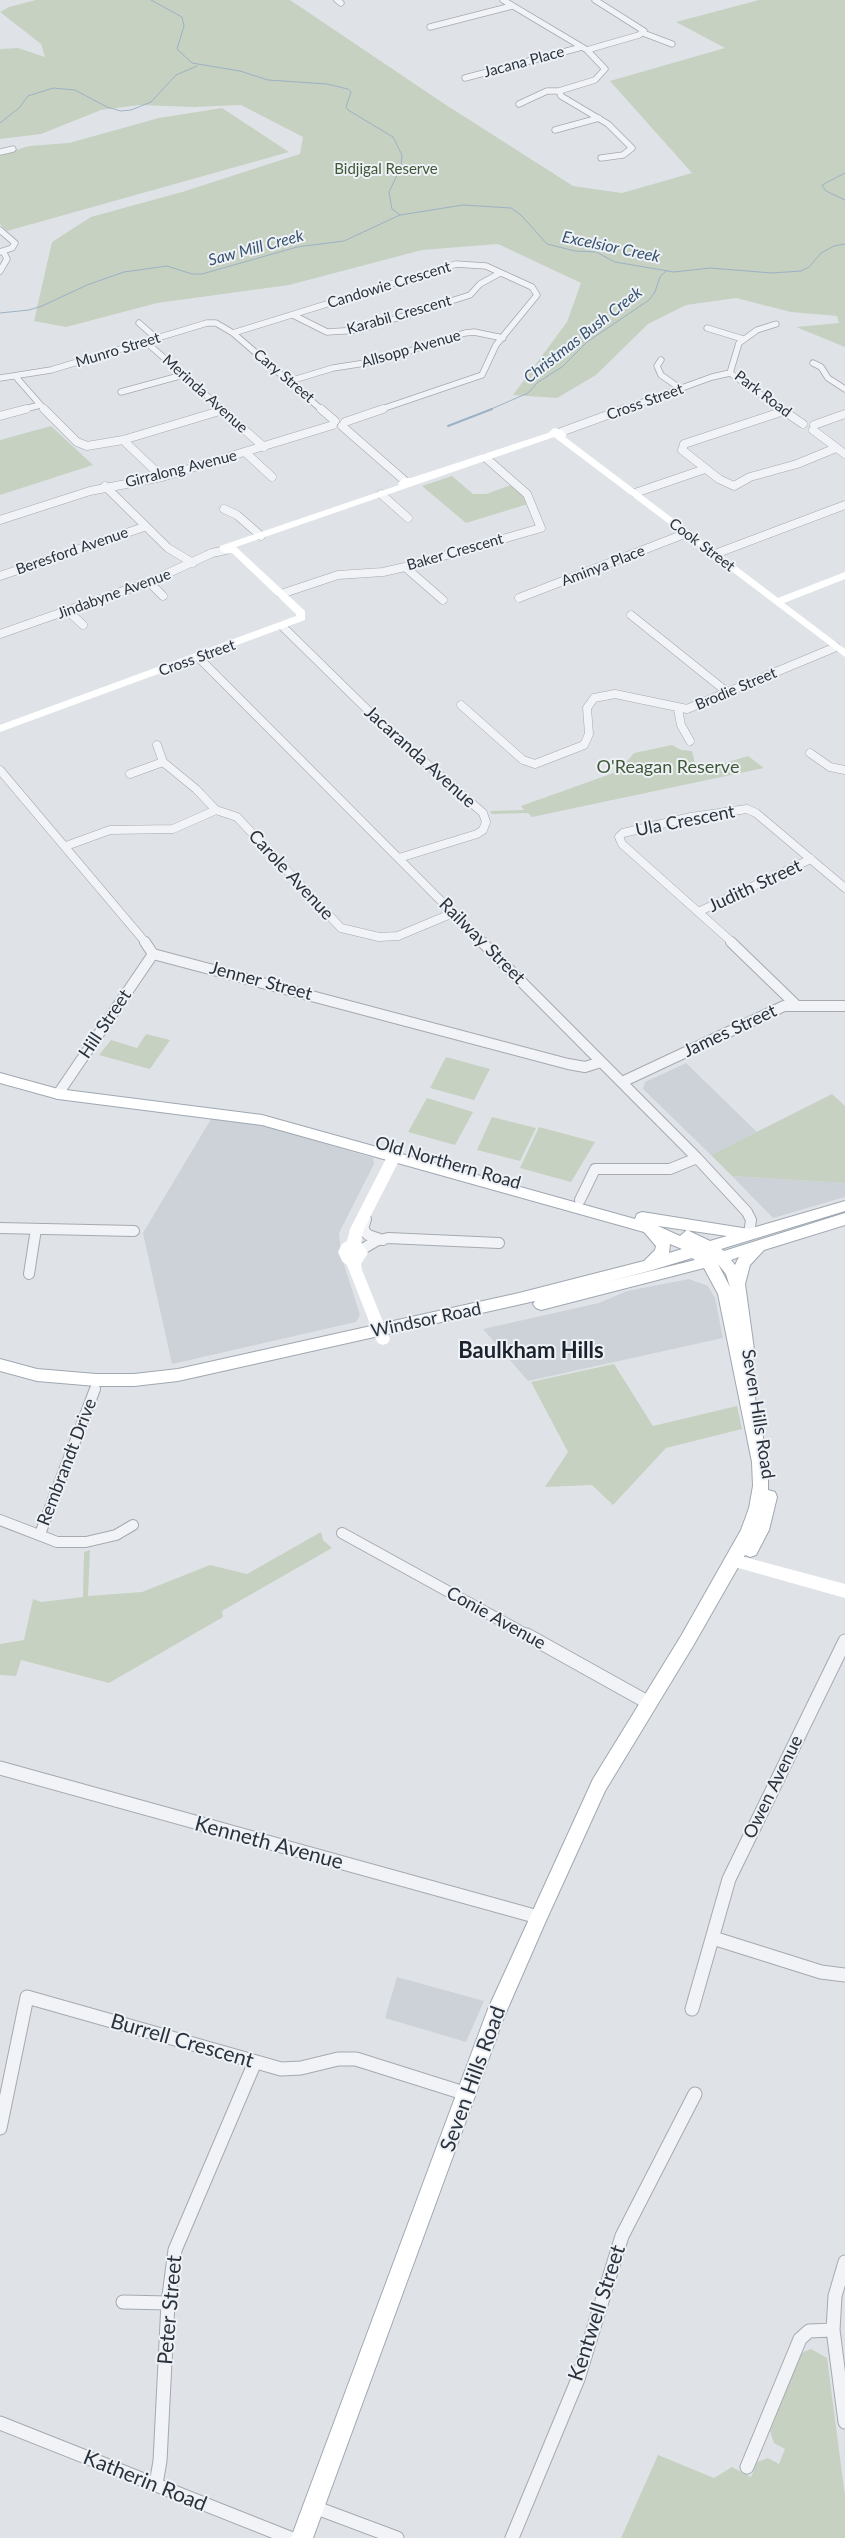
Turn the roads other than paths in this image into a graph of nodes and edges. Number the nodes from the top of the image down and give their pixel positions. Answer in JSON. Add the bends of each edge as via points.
{"nodes":[{"id":1,"x":503,"y":0,"type":"edge"},
{"id":2,"x":595,"y":0,"type":"edge"},
{"id":3,"x":512,"y":6,"type":"junction"},
{"id":4,"x":430,"y":27,"type":"dead end"},
{"id":5,"x":643,"y":33,"type":"junction"},
{"id":6,"x":672,"y":44,"type":"dead end"},
{"id":7,"x":585,"y":48,"type":"junction"},
{"id":8,"x":465,"y":78,"type":"dead end"},
{"id":9,"x":559,"y":91,"type":"junction"},
{"id":10,"x":519,"y":104,"type":"dead end"},
{"id":11,"x":599,"y":118,"type":"junction"},
{"id":12,"x":555,"y":130,"type":"dead end"},
{"id":13,"x":14,"y":149,"type":"dead end"},
{"id":14,"x":0,"y":152,"type":"edge"},
{"id":15,"x":601,"y":158,"type":"dead end"},
{"id":16,"x":0,"y":230,"type":"edge"},
{"id":17,"x":2,"y":252,"type":"edge"},
{"id":18,"x":0,"y":271,"type":"edge"},
{"id":19,"x":500,"y":273,"type":"junction"},
{"id":20,"x":293,"y":315,"type":"junction"},
{"id":21,"x":139,"y":324,"type":"dead end"},
{"id":22,"x":776,"y":324,"type":"dead end"},
{"id":23,"x":707,"y":328,"type":"dead end"},
{"id":24,"x":233,"y":333,"type":"junction"},
{"id":25,"x":156,"y":338,"type":"junction"},
{"id":26,"x":503,"y":338,"type":"junction"},
{"id":27,"x":743,"y":338,"type":"junction"},
{"id":28,"x":146,"y":342,"type":"junction"},
{"id":29,"x":661,"y":360,"type":"dead end"},
{"id":30,"x":814,"y":363,"type":"dead end"},
{"id":31,"x":730,"y":373,"type":"junction"},
{"id":32,"x":183,"y":375,"type":"junction"},
{"id":33,"x":16,"y":376,"type":"junction"},
{"id":34,"x":0,"y":378,"type":"edge"},
{"id":35,"x":290,"y":382,"type":"junction"},
{"id":36,"x":681,"y":389,"type":"junction"},
{"id":37,"x":845,"y":389,"type":"edge"},
{"id":38,"x":121,"y":392,"type":"dead end"},
{"id":39,"x":40,"y":405,"type":"junction"},
{"id":40,"x":223,"y":410,"type":"junction"},
{"id":41,"x":784,"y":411,"type":"junction"},
{"id":42,"x":845,"y":414,"type":"edge"},
{"id":43,"x":0,"y":416,"type":"edge"},
{"id":44,"x":334,"y":423,"type":"junction"},
{"id":45,"x":343,"y":424,"type":"junction"},
{"id":46,"x":814,"y":428,"type":"junction"},
{"id":47,"x":557,"y":435,"type":"junction"},
{"id":48,"x":123,"y":440,"type":"junction"},
{"id":49,"x":264,"y":447,"type":"junction"},
{"id":50,"x":836,"y":448,"type":"junction"},
{"id":51,"x":246,"y":453,"type":"junction"},
{"id":52,"x":845,"y":454,"type":"edge"},
{"id":53,"x":486,"y":458,"type":"junction"},
{"id":54,"x":705,"y":469,"type":"junction"},
{"id":55,"x":162,"y":477,"type":"junction"},
{"id":56,"x":272,"y":477,"type":"dead end"},
{"id":57,"x":407,"y":482,"type":"junction"},
{"id":58,"x":105,"y":486,"type":"junction"},
{"id":59,"x":635,"y":493,"type":"junction"},
{"id":60,"x":381,"y":494,"type":"junction"},
{"id":61,"x":845,"y":505,"type":"edge"},
{"id":62,"x":224,"y":509,"type":"dead end"},
{"id":63,"x":408,"y":518,"type":"dead end"},
{"id":64,"x":0,"y":520,"type":"edge"},
{"id":65,"x":144,"y":527,"type":"junction"},
{"id":66,"x":687,"y":533,"type":"junction"},
{"id":67,"x":261,"y":536,"type":"junction"},
{"id":68,"x":232,"y":548,"type":"junction"},
{"id":69,"x":715,"y":554,"type":"junction"},
{"id":70,"x":193,"y":563,"type":"junction"},
{"id":71,"x":405,"y":567,"type":"junction"},
{"id":72,"x":845,"y":575,"type":"edge"},
{"id":73,"x":0,"y":576,"type":"edge"},
{"id":74,"x":149,"y":582,"type":"junction"},
{"id":75,"x":281,"y":594,"type":"junction"},
{"id":76,"x":164,"y":596,"type":"dead end"},
{"id":77,"x":519,"y":598,"type":"dead end"},
{"id":78,"x":443,"y":600,"type":"dead end"},
{"id":79,"x":777,"y":602,"type":"junction"},
{"id":80,"x":68,"y":611,"type":"junction"},
{"id":81,"x":631,"y":615,"type":"dead end"},
{"id":82,"x":83,"y":625,"type":"dead end"},
{"id":83,"x":282,"y":626,"type":"junction"},
{"id":84,"x":0,"y":634,"type":"edge"},
{"id":85,"x":842,"y":650,"type":"edge"},
{"id":86,"x":198,"y":657,"type":"junction"},
{"id":87,"x":728,"y":692,"type":"junction"},
{"id":88,"x":461,"y":705,"type":"dead end"},
{"id":89,"x":678,"y":709,"type":"junction"},
{"id":90,"x":0,"y":730,"type":"edge"},
{"id":91,"x":690,"y":741,"type":"dead end"},
{"id":92,"x":157,"y":745,"type":"dead end"},
{"id":93,"x":810,"y":753,"type":"dead end"},
{"id":94,"x":162,"y":762,"type":"junction"},
{"id":95,"x":0,"y":770,"type":"edge"},
{"id":96,"x":845,"y":770,"type":"edge"},
{"id":97,"x":130,"y":774,"type":"dead end"},
{"id":98,"x":216,"y":810,"type":"junction"},
{"id":99,"x":66,"y":846,"type":"junction"},
{"id":100,"x":399,"y":858,"type":"junction"},
{"id":101,"x":811,"y":860,"type":"junction"},
{"id":102,"x":845,"y":888,"type":"edge"},
{"id":103,"x":698,"y":912,"type":"junction"},
{"id":104,"x":453,"y":913,"type":"junction"},
{"id":105,"x":153,"y":954,"type":"junction"},
{"id":106,"x":795,"y":1004,"type":"junction"},
{"id":107,"x":845,"y":1006,"type":"edge"},
{"id":108,"x":601,"y":1062,"type":"junction"},
{"id":109,"x":0,"y":1078,"type":"edge"},
{"id":110,"x":622,"y":1082,"type":"junction"},
{"id":111,"x":58,"y":1094,"type":"junction"},
{"id":112,"x":396,"y":1152,"type":"junction"},
{"id":113,"x":697,"y":1158,"type":"junction"},
{"id":114,"x":373,"y":1195,"type":"junction"},
{"id":115,"x":580,"y":1200,"type":"junction"},
{"id":116,"x":845,"y":1206,"type":"edge"},
{"id":117,"x":368,"y":1210,"type":"junction"},
{"id":118,"x":845,"y":1218,"type":"edge"},
{"id":119,"x":645,"y":1223,"type":"junction"},
{"id":120,"x":0,"y":1228,"type":"edge"},
{"id":121,"x":36,"y":1229,"type":"junction"},
{"id":122,"x":134,"y":1231,"type":"dead end"},
{"id":123,"x":749,"y":1234,"type":"junction"},
{"id":124,"x":383,"y":1240,"type":"junction"},
{"id":125,"x":499,"y":1242,"type":"dead end"},
{"id":126,"x":764,"y":1242,"type":"junction"},
{"id":127,"x":353,"y":1251,"type":"junction"},
{"id":128,"x":708,"y":1254,"type":"junction"},
{"id":129,"x":649,"y":1265,"type":"junction"},
{"id":130,"x":29,"y":1274,"type":"dead end"},
{"id":131,"x":737,"y":1284,"type":"junction"},
{"id":132,"x":381,"y":1334,"type":"junction"},
{"id":133,"x":0,"y":1365,"type":"edge"},
{"id":134,"x":0,"y":1374,"type":"edge"},
{"id":135,"x":95,"y":1389,"type":"junction"},
{"id":136,"x":0,"y":1520,"type":"edge"},
{"id":137,"x":133,"y":1525,"type":"dead end"},
{"id":138,"x":342,"y":1533,"type":"dead end"},
{"id":139,"x":40,"y":1534,"type":"junction"},
{"id":140,"x":738,"y":1561,"type":"junction"},
{"id":141,"x":845,"y":1590,"type":"edge"},
{"id":142,"x":845,"y":1641,"type":"edge"},
{"id":143,"x":649,"y":1703,"type":"junction"},
{"id":144,"x":0,"y":1768,"type":"edge"},
{"id":145,"x":538,"y":1917,"type":"junction"},
{"id":146,"x":713,"y":1938,"type":"junction"},
{"id":147,"x":845,"y":1976,"type":"edge"},
{"id":148,"x":692,"y":2009,"type":"dead end"},
{"id":149,"x":255,"y":2062,"type":"junction"},
{"id":150,"x":467,"y":2094,"type":"junction"},
{"id":151,"x":695,"y":2094,"type":"dead end"},
{"id":152,"x":0,"y":2128,"type":"edge"},
{"id":153,"x":845,"y":2262,"type":"edge"},
{"id":154,"x":124,"y":2302,"type":"dead end"},
{"id":155,"x":168,"y":2303,"type":"junction"},
{"id":156,"x":833,"y":2330,"type":"junction"},
{"id":157,"x":845,"y":2422,"type":"edge"},
{"id":158,"x":0,"y":2423,"type":"edge"},
{"id":159,"x":747,"y":2467,"type":"dead end"},
{"id":160,"x":156,"y":2484,"type":"junction"},
{"id":161,"x":314,"y":2507,"type":"junction"},
{"id":162,"x":290,"y":2538,"type":"edge"},
{"id":163,"x":302,"y":2538,"type":"edge"},
{"id":164,"x":397,"y":2538,"type":"edge"},
{"id":165,"x":512,"y":2538,"type":"edge"}],
"edges":[{"from":1,"to":3,"type":"street"},
{"from":2,"to":5,"type":"street","via":[[642,28]]},
{"from":3,"to":4,"type":"street"},
{"from":3,"to":7,"type":"street"},
{"from":5,"to":6,"type":"street"},
{"from":5,"to":7,"type":"street","name":"Jacana Place"},
{"from":7,"to":8,"type":"street","name":"Jacana Place"},
{"from":7,"to":9,"type":"street","via":[[605,69],[595,80]]},
{"from":9,"to":10,"type":"street","via":[[547,92]]},
{"from":9,"to":11,"type":"street","via":[[561,96]]},
{"from":11,"to":12,"type":"street"},
{"from":11,"to":15,"type":"street","via":[[632,148],[623,155]]},
{"from":13,"to":14,"type":"street"},
{"from":16,"to":17,"type":"street","via":[[15,243]]},
{"from":17,"to":18,"type":"street","via":[[7,258]]},
{"from":19,"to":20,"type":"street","name":"Candowie Crescent","via":[[475,264],[456,264]]},
{"from":19,"to":20,"type":"street","name":"Karabil Crescent","via":[[480,284],[470,295],[359,330],[327,332]]},
{"from":19,"to":26,"type":"street","name":"Candowie Crescent","via":[[532,288],[537,295]]},
{"from":20,"to":24,"type":"street","name":"Candowie Crescent"},
{"from":21,"to":25,"type":"street"},
{"from":22,"to":27,"type":"street"},
{"from":23,"to":27,"type":"street"},
{"from":24,"to":25,"type":"street","name":"Munro Street","via":[[222,324],[211,323]]},
{"from":24,"to":35,"type":"street","name":"Cary Street"},
{"from":25,"to":28,"type":"street","name":"Munro Street"},
{"from":26,"to":35,"type":"street","name":"Allsopp Avenue","via":[[465,333],[378,361],[334,368]]},
{"from":26,"to":45,"type":"street","name":"Candowie Crescent","via":[[493,350],[485,372],[477,378]]},
{"from":27,"to":31,"type":"street","name":"Park Road"},
{"from":28,"to":32,"type":"street","name":"Merinda Avenue"},
{"from":28,"to":33,"type":"street","name":"Munro Street","via":[[51,370]]},
{"from":29,"to":36,"type":"street","via":[[657,366],[661,375]]},
{"from":30,"to":37,"type":"street"},
{"from":31,"to":36,"type":"street","name":"Cross Street"},
{"from":31,"to":41,"type":"street","name":"Park Road"},
{"from":32,"to":38,"type":"street"},
{"from":32,"to":40,"type":"street","name":"Merinda Avenue"},
{"from":33,"to":34,"type":"street","name":"Munro Street"},
{"from":33,"to":39,"type":"street"},
{"from":35,"to":44,"type":"street","name":"Cary Street"},
{"from":36,"to":47,"type":"street","name":"Cross Street"},
{"from":39,"to":43,"type":"street"},
{"from":39,"to":48,"type":"street","via":[[83,445]]},
{"from":40,"to":48,"type":"street"},
{"from":40,"to":49,"type":"street","name":"Merinda Avenue"},
{"from":41,"to":46,"type":"street","name":"Park Road"},
{"from":41,"to":54,"type":"street","via":[[684,444],[682,450]]},
{"from":42,"to":46,"type":"street"},
{"from":44,"to":45,"type":"street"},
{"from":44,"to":49,"type":"street","name":"Girralong Avenue"},
{"from":45,"to":57,"type":"street"},
{"from":46,"to":50,"type":"street"},
{"from":47,"to":53,"type":"street","name":"Cross Street"},
{"from":47,"to":59,"type":"street","name":"Cook Street"},
{"from":48,"to":55,"type":"street"},
{"from":49,"to":51,"type":"street","name":"Girralong Avenue"},
{"from":50,"to":52,"type":"street"},
{"from":50,"to":54,"type":"street","via":[[797,464],[750,477],[734,486]]},
{"from":51,"to":55,"type":"street","name":"Girralong Avenue"},
{"from":51,"to":56,"type":"street"},
{"from":53,"to":57,"type":"street","name":"Cross Street"},
{"from":53,"to":71,"type":"street","name":"Baker Crescent","via":[[527,494],[540,528]]},
{"from":54,"to":59,"type":"street"},
{"from":55,"to":58,"type":"street","name":"Girralong Avenue"},
{"from":57,"to":60,"type":"street","name":"Cross Street"},
{"from":58,"to":64,"type":"street","name":"Girralong Avenue"},
{"from":58,"to":65,"type":"street"},
{"from":59,"to":66,"type":"street","name":"Cook Street"},
{"from":60,"to":63,"type":"street"},
{"from":60,"to":67,"type":"street","name":"Cross Street"},
{"from":61,"to":69,"type":"street"},
{"from":62,"to":67,"type":"street","via":[[237,515]]},
{"from":65,"to":70,"type":"street","via":[[168,548]]},
{"from":65,"to":73,"type":"street","name":"Beresford Avenue"},
{"from":66,"to":69,"type":"street","name":"Cook Street"},
{"from":66,"to":77,"type":"street","name":"Aminya Place"},
{"from":67,"to":68,"type":"street","name":"Cross Street"},
{"from":68,"to":70,"type":"street","name":"Jindabyne Avenue"},
{"from":68,"to":75,"type":"street","name":"Cross Street"},
{"from":69,"to":79,"type":"street","name":"Cook Street"},
{"from":70,"to":74,"type":"street","name":"Jindabyne Avenue"},
{"from":71,"to":75,"type":"street","name":"Baker Crescent","via":[[376,573],[338,575]]},
{"from":71,"to":78,"type":"street"},
{"from":72,"to":79,"type":"street"},
{"from":74,"to":76,"type":"street"},
{"from":74,"to":80,"type":"street","name":"Jindabyne Avenue"},
{"from":75,"to":83,"type":"street","name":"Cross Street","via":[[302,614],[299,619]]},
{"from":79,"to":85,"type":"street","name":"Cook Street"},
{"from":80,"to":82,"type":"street"},
{"from":80,"to":84,"type":"street","name":"Jindabyne Avenue"},
{"from":81,"to":87,"type":"street"},
{"from":83,"to":86,"type":"street","name":"Cross Street"},
{"from":83,"to":100,"type":"street","name":"Jacaranda Avenue","via":[[386,728],[483,813],[486,822],[477,834]]},
{"from":85,"to":87,"type":"street","name":"Brodie Street"},
{"from":86,"to":90,"type":"street","name":"Cross Street"},
{"from":86,"to":100,"type":"street","name":"Railway Street"},
{"from":87,"to":89,"type":"street","name":"Brodie Street","via":[[696,707]]},
{"from":88,"to":89,"type":"street","name":"Brodie Street","via":[[530,764],[584,745],[590,734],[587,708],[594,698],[615,694]]},
{"from":89,"to":91,"type":"street","via":[[681,725]]},
{"from":92,"to":94,"type":"street"},
{"from":93,"to":96,"type":"street","via":[[830,767]]},
{"from":94,"to":97,"type":"street"},
{"from":94,"to":98,"type":"street","name":"Carole Avenue"},
{"from":95,"to":99,"type":"street"},
{"from":98,"to":99,"type":"street","via":[[173,829],[110,830]]},
{"from":98,"to":104,"type":"street","name":"Carole Avenue","via":[[237,818],[341,928],[379,937],[398,936]]},
{"from":99,"to":105,"type":"street"},
{"from":100,"to":104,"type":"street","name":"Railway Street"},
{"from":101,"to":102,"type":"street","name":"Ula Crescent"},
{"from":101,"to":103,"type":"street","name":"Judith Street"},
{"from":101,"to":103,"type":"street","name":"Ula Crescent","via":[[747,809],[691,817],[615,835]]},
{"from":103,"to":106,"type":"street","name":"Ula Crescent"},
{"from":104,"to":108,"type":"street","name":"Railway Street"},
{"from":105,"to":108,"type":"street","name":"Jenner Street","via":[[568,1064],[584,1067]]},
{"from":105,"to":111,"type":"street","name":"Hill Street"},
{"from":106,"to":107,"type":"street","name":"James Street"},
{"from":106,"to":110,"type":"street","name":"James Street","via":[[774,1009]]},
{"from":108,"to":110,"type":"street","name":"Railway Street"},
{"from":109,"to":111,"type":"main road","name":"Old Northern Road"},
{"from":110,"to":113,"type":"street","name":"Railway Street"},
{"from":111,"to":112,"type":"main road","name":"Old Northern Road","via":[[166,1107],[178,1105],[258,1112]]},
{"from":112,"to":114,"type":"street"},
{"from":112,"to":115,"type":"main road","name":"Old Northern Road"},
{"from":112,"to":119,"type":"main road","name":"Old Northern Road"},
{"from":113,"to":115,"type":"street","via":[[670,1169],[598,1168],[592,1172]]},
{"from":113,"to":123,"type":"street","name":"Railway Street","via":[[750,1216]]},
{"from":114,"to":117,"type":"street"},
{"from":114,"to":127,"type":"street","via":[[352,1224]]},
{"from":115,"to":119,"type":"main road","name":"Old Northern Road"},
{"from":116,"to":123,"type":"main road","name":"Windsor Road"},
{"from":117,"to":124,"type":"street","via":[[363,1229],[368,1236]]},
{"from":117,"to":127,"type":"street","via":[[357,1229]]},
{"from":118,"to":126,"type":"main road","name":"Windsor Road"},
{"from":119,"to":123,"type":"main road"},
{"from":119,"to":128,"type":"main road","name":"Old Northern Road"},
{"from":119,"to":129,"type":"main road","via":[[660,1238],[663,1246],[662,1252]]},
{"from":120,"to":121,"type":"street"},
{"from":121,"to":122,"type":"street"},
{"from":121,"to":130,"type":"street"},
{"from":123,"to":128,"type":"main road","name":"Windsor Road"},
{"from":124,"to":125,"type":"street"},
{"from":124,"to":127,"type":"street"},
{"from":126,"to":128,"type":"main road","name":"Windsor Road"},
{"from":126,"to":131,"type":"main road","via":[[746,1258]]},
{"from":127,"to":132,"type":"street","via":[[355,1270]]},
{"from":128,"to":129,"type":"main road","name":"Windsor Road"},
{"from":128,"to":131,"type":"main road","name":"Seven Hills Road"},
{"from":128,"to":132,"type":"main road","name":"Windsor Road","via":[[632,1283]]},
{"from":128,"to":140,"type":"main road","name":"Seven Hills Road","via":[[726,1294],[760,1462],[758,1508]]},
{"from":129,"to":132,"type":"main road","name":"Windsor Road"},
{"from":131,"to":140,"type":"main road","name":"Seven Hills Road","via":[[747,1361],[769,1463],[770,1490],[761,1530]]},
{"from":132,"to":133,"type":"main road","name":"Windsor Road","via":[[159,1378],[72,1379],[38,1375]]},
{"from":132,"to":135,"type":"main road","name":"Windsor Road","via":[[155,1386]]},
{"from":134,"to":135,"type":"main road","name":"Windsor Road","via":[[42,1384]]},
{"from":135,"to":139,"type":"street","name":"Rembrandt Drive"},
{"from":136,"to":139,"type":"street"},
{"from":137,"to":139,"type":"street","via":[[116,1535],[86,1542],[57,1542]]},
{"from":138,"to":143,"type":"street","name":"Conie Avenue"},
{"from":140,"to":141,"type":"street"},
{"from":140,"to":143,"type":"main road","name":"Seven Hills Road","via":[[699,1634],[687,1641]]},
{"from":142,"to":146,"type":"street","name":"Owen Avenue","via":[[729,1879]]},
{"from":143,"to":145,"type":"main road","name":"Seven Hills Road","via":[[599,1785]]},
{"from":144,"to":145,"type":"street","name":"Kenneth Avenue"},
{"from":145,"to":150,"type":"main road","name":"Seven Hills Road","via":[[495,2016]]},
{"from":146,"to":147,"type":"street","via":[[821,1972]]},
{"from":146,"to":148,"type":"street","name":"Owen Avenue"},
{"from":149,"to":150,"type":"street","name":"Burrell Crescent","via":[[288,2069],[344,2058],[356,2059]]},
{"from":149,"to":152,"type":"street","name":"Burrell Crescent","via":[[27,1997]]},
{"from":149,"to":155,"type":"street","name":"Peter Street","via":[[177,2243]]},
{"from":150,"to":161,"type":"main road","name":"Seven Hills Road"},
{"from":151,"to":165,"type":"street","name":"Kentwell Street","via":[[622,2236],[578,2378]]},
{"from":153,"to":156,"type":"street","via":[[835,2296]]},
{"from":154,"to":155,"type":"street"},
{"from":155,"to":160,"type":"street","name":"Peter Street"},
{"from":156,"to":157,"type":"street"},
{"from":156,"to":159,"type":"street","via":[[809,2331],[800,2339]]},
{"from":158,"to":160,"type":"street","name":"Katherin Road"},
{"from":160,"to":162,"type":"street","name":"Katherin Road"},
{"from":161,"to":163,"type":"main road","name":"Seven Hills Road"},
{"from":161,"to":164,"type":"street"}]}
